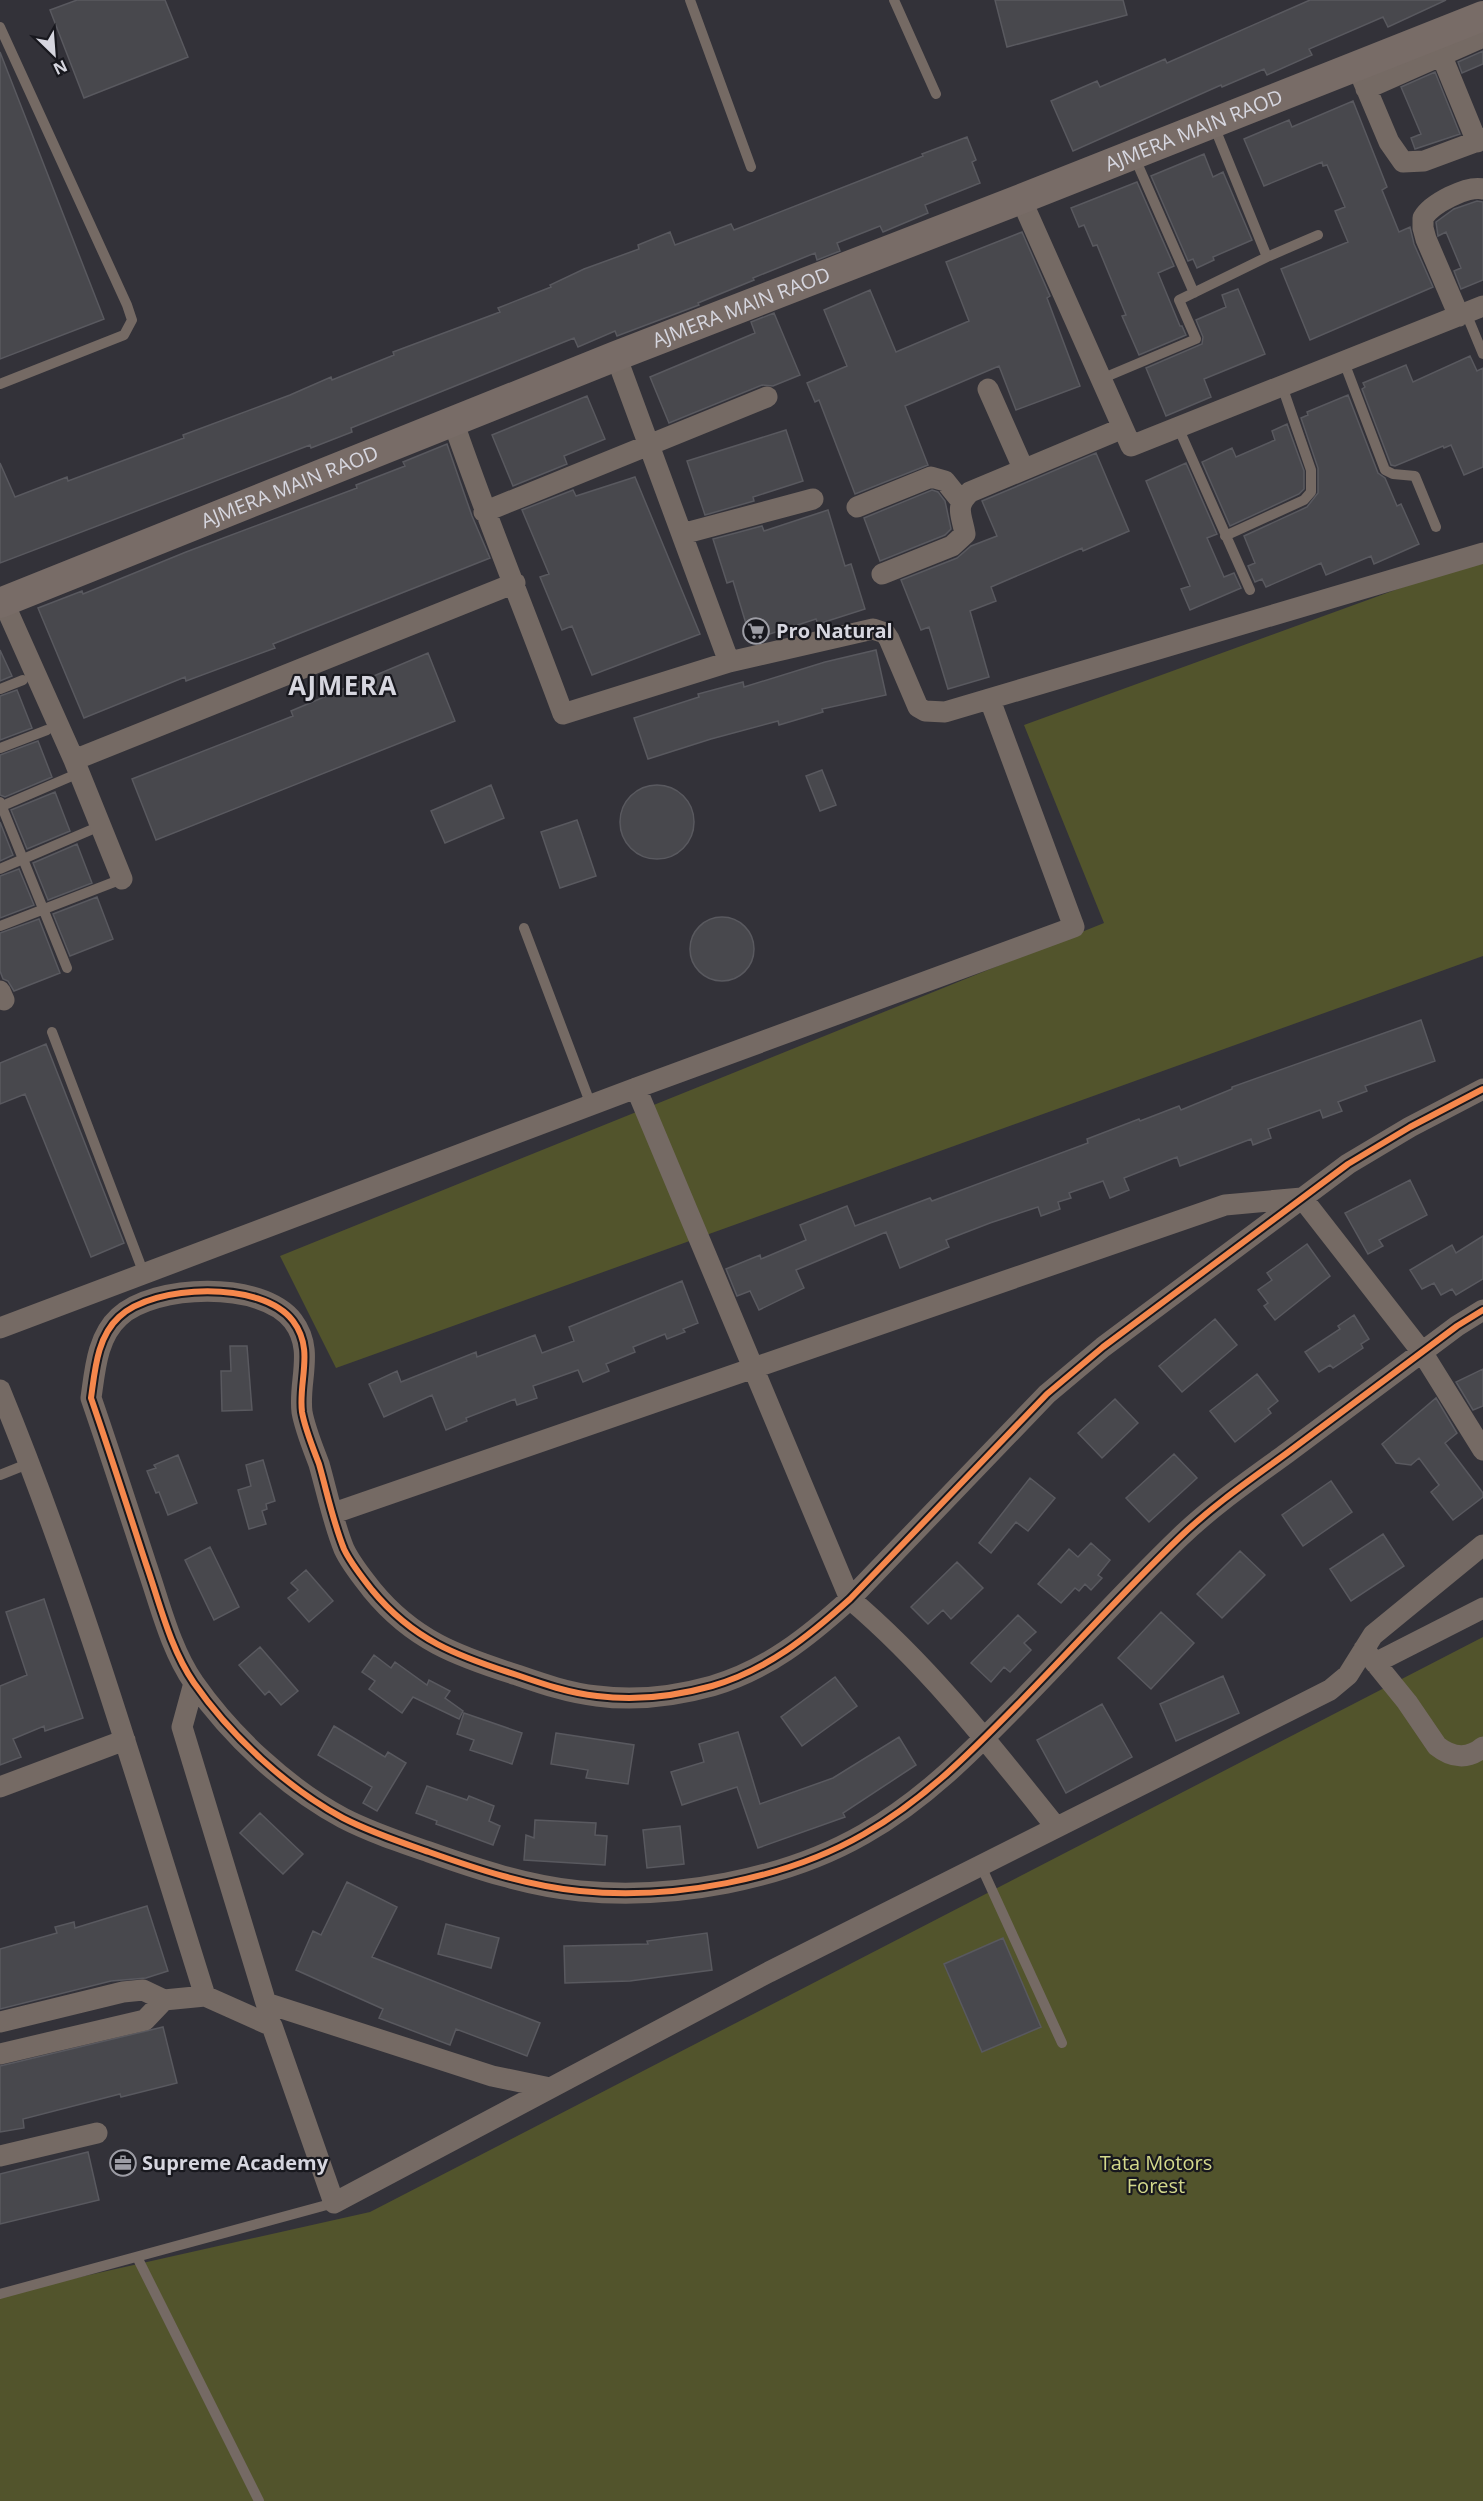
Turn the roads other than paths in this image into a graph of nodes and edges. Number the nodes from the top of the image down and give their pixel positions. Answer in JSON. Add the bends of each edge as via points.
{"nodes":[{"id":1,"x":690,"y":0,"type":"edge"},
{"id":2,"x":894,"y":0,"type":"edge"},
{"id":3,"x":1483,"y":16,"type":"edge"},
{"id":4,"x":0,"y":27,"type":"edge"},
{"id":5,"x":1483,"y":37,"type":"edge"},
{"id":6,"x":1437,"y":44,"type":"junction"},
{"id":7,"x":1361,"y":76,"type":"junction"},
{"id":8,"x":936,"y":94,"type":"dead end"},
{"id":9,"x":1212,"y":122,"type":"junction"},
{"id":10,"x":1480,"y":140,"type":"edge"},
{"id":11,"x":1133,"y":154,"type":"junction"},
{"id":12,"x":751,"y":167,"type":"dead end"},
{"id":13,"x":1483,"y":189,"type":"edge"},
{"id":14,"x":1021,"y":199,"type":"junction"},
{"id":15,"x":1318,"y":235,"type":"dead end"},
{"id":16,"x":1267,"y":257,"type":"junction"},
{"id":17,"x":1194,"y":293,"type":"junction"},
{"id":18,"x":1469,"y":312,"type":"edge"},
{"id":19,"x":1483,"y":354,"type":"edge"},
{"id":20,"x":616,"y":356,"type":"junction"},
{"id":21,"x":1344,"y":362,"type":"junction"},
{"id":22,"x":1101,"y":379,"type":"junction"},
{"id":23,"x":0,"y":384,"type":"edge"},
{"id":24,"x":1282,"y":386,"type":"junction"},
{"id":25,"x":988,"y":389,"type":"dead end"},
{"id":26,"x":767,"y":397,"type":"dead end"},
{"id":27,"x":453,"y":421,"type":"junction"},
{"id":28,"x":1178,"y":427,"type":"junction"},
{"id":29,"x":1123,"y":428,"type":"junction"},
{"id":30,"x":649,"y":445,"type":"junction"},
{"id":31,"x":1023,"y":468,"type":"junction"},
{"id":32,"x":813,"y":499,"type":"dead end"},
{"id":33,"x":961,"y":501,"type":"junction"},
{"id":34,"x":857,"y":507,"type":"dead end"},
{"id":35,"x":484,"y":512,"type":"junction"},
{"id":36,"x":1436,"y":528,"type":"dead end"},
{"id":37,"x":682,"y":534,"type":"junction"},
{"id":38,"x":1225,"y":536,"type":"junction"},
{"id":39,"x":1483,"y":554,"type":"edge"},
{"id":40,"x":882,"y":574,"type":"dead end"},
{"id":41,"x":515,"y":583,"type":"junction"},
{"id":42,"x":1250,"y":590,"type":"dead end"},
{"id":43,"x":2,"y":602,"type":"edge"},
{"id":44,"x":729,"y":662,"type":"junction"},
{"id":45,"x":23,"y":680,"type":"dead end"},
{"id":46,"x":0,"y":689,"type":"edge"},
{"id":47,"x":990,"y":700,"type":"junction"},
{"id":48,"x":47,"y":730,"type":"dead end"},
{"id":49,"x":0,"y":748,"type":"edge"},
{"id":50,"x":76,"y":767,"type":"junction"},
{"id":51,"x":1,"y":805,"type":"edge"},
{"id":52,"x":100,"y":826,"type":"junction"},
{"id":53,"x":23,"y":860,"type":"junction"},
{"id":54,"x":0,"y":869,"type":"edge"},
{"id":55,"x":122,"y":879,"type":"joint"},
{"id":56,"x":43,"y":909,"type":"junction"},
{"id":57,"x":0,"y":926,"type":"edge"},
{"id":58,"x":524,"y":928,"type":"dead end"},
{"id":59,"x":67,"y":968,"type":"dead end"},
{"id":60,"x":52,"y":1032,"type":"dead end"},
{"id":61,"x":636,"y":1088,"type":"junction"},
{"id":62,"x":1483,"y":1089,"type":"edge"},
{"id":63,"x":591,"y":1105,"type":"junction"},
{"id":64,"x":1302,"y":1198,"type":"junction"},
{"id":65,"x":144,"y":1274,"type":"junction"},
{"id":66,"x":1483,"y":1311,"type":"edge"},
{"id":67,"x":0,"y":1328,"type":"edge"},
{"id":68,"x":1422,"y":1352,"type":"junction"},
{"id":69,"x":752,"y":1368,"type":"junction"},
{"id":70,"x":0,"y":1390,"type":"edge"},
{"id":71,"x":1483,"y":1450,"type":"edge"},
{"id":72,"x":30,"y":1463,"type":"junction"},
{"id":73,"x":0,"y":1475,"type":"edge"},
{"id":74,"x":334,"y":1514,"type":"junction"},
{"id":75,"x":1483,"y":1545,"type":"edge"},
{"id":76,"x":850,"y":1599,"type":"junction"},
{"id":77,"x":1483,"y":1608,"type":"edge"},
{"id":78,"x":1370,"y":1656,"type":"junction"},
{"id":79,"x":194,"y":1683,"type":"junction"},
{"id":80,"x":985,"y":1738,"type":"junction"},
{"id":81,"x":125,"y":1740,"type":"junction"},
{"id":82,"x":1483,"y":1747,"type":"edge"},
{"id":83,"x":0,"y":1787,"type":"edge"},
{"id":84,"x":1056,"y":1827,"type":"junction"},
{"id":85,"x":981,"y":1866,"type":"junction"},
{"id":86,"x":205,"y":1996,"type":"junction"},
{"id":87,"x":165,"y":2000,"type":"junction"},
{"id":88,"x":27,"y":2015,"type":"junction"},
{"id":89,"x":0,"y":2022,"type":"edge"},
{"id":90,"x":1062,"y":2043,"type":"dead end"},
{"id":91,"x":32,"y":2047,"type":"junction"},
{"id":92,"x":0,"y":2055,"type":"edge"},
{"id":93,"x":550,"y":2088,"type":"junction"},
{"id":94,"x":97,"y":2133,"type":"dead end"},
{"id":95,"x":0,"y":2156,"type":"edge"},
{"id":96,"x":334,"y":2203,"type":"junction"},
{"id":97,"x":137,"y":2257,"type":"junction"},
{"id":98,"x":0,"y":2294,"type":"edge"},
{"id":99,"x":258,"y":2501,"type":"edge"}],
"edges":[{"from":1,"to":12,"type":"lane"},
{"from":2,"to":8,"type":"lane"},
{"from":3,"to":6,"type":"street","name":"AJMERA MAIN RAOD"},
{"from":4,"to":23,"type":"lane","via":[[132,320],[124,334]]},
{"from":5,"to":6,"type":"street"},
{"from":6,"to":7,"type":"street","name":"AJMERA MAIN RAOD"},
{"from":6,"to":10,"type":"street"},
{"from":7,"to":9,"type":"street","name":"AJMERA MAIN RAOD"},
{"from":7,"to":10,"type":"street","via":[[1389,142],[1403,162],[1424,161]]},
{"from":9,"to":11,"type":"street","name":"AJMERA MAIN RAOD"},
{"from":9,"to":16,"type":"lane"},
{"from":11,"to":14,"type":"street","name":"AJMERA MAIN RAOD"},
{"from":11,"to":17,"type":"lane"},
{"from":13,"to":18,"type":"street","via":[[1466,191],[1435,204],[1423,218],[1426,239]]},
{"from":14,"to":20,"type":"street","name":"AJMERA MAIN RAOD"},
{"from":14,"to":22,"type":"street"},
{"from":15,"to":16,"type":"lane"},
{"from":16,"to":17,"type":"lane"},
{"from":17,"to":22,"type":"lane","via":[[1179,300],[1196,339]]},
{"from":18,"to":19,"type":"lane"},
{"from":18,"to":21,"type":"street"},
{"from":20,"to":27,"type":"street","name":"AJMERA MAIN RAOD"},
{"from":20,"to":30,"type":"street"},
{"from":21,"to":24,"type":"street"},
{"from":21,"to":36,"type":"lane","via":[[1385,470],[1415,476]]},
{"from":22,"to":29,"type":"street"},
{"from":24,"to":28,"type":"street"},
{"from":24,"to":38,"type":"lane","via":[[1311,470],[1311,492],[1304,500]]},
{"from":25,"to":31,"type":"street"},
{"from":26,"to":30,"type":"street"},
{"from":27,"to":35,"type":"street"},
{"from":27,"to":43,"type":"street","name":"AJMERA MAIN RAOD"},
{"from":28,"to":29,"type":"street","via":[[1131,446]]},
{"from":28,"to":38,"type":"lane"},
{"from":29,"to":31,"type":"street"},
{"from":30,"to":35,"type":"street"},
{"from":30,"to":37,"type":"street"},
{"from":31,"to":33,"type":"street","via":[[970,492]]},
{"from":32,"to":37,"type":"street"},
{"from":33,"to":34,"type":"street","via":[[945,481],[931,477]]},
{"from":33,"to":40,"type":"street","via":[[965,534],[961,539]]},
{"from":35,"to":41,"type":"street"},
{"from":37,"to":44,"type":"street"},
{"from":38,"to":42,"type":"lane"},
{"from":39,"to":47,"type":"street"},
{"from":41,"to":44,"type":"street","via":[[563,714]]},
{"from":41,"to":50,"type":"street"},
{"from":43,"to":50,"type":"street"},
{"from":44,"to":47,"type":"street","via":[[879,629],[889,639],[918,707],[945,712]]},
{"from":45,"to":46,"type":"lane"},
{"from":47,"to":61,"type":"street","via":[[1074,927]]},
{"from":48,"to":49,"type":"lane"},
{"from":50,"to":51,"type":"lane"},
{"from":50,"to":52,"type":"street"},
{"from":51,"to":53,"type":"lane"},
{"from":52,"to":53,"type":"lane"},
{"from":52,"to":55,"type":"street"},
{"from":53,"to":54,"type":"lane"},
{"from":53,"to":56,"type":"lane"},
{"from":55,"to":56,"type":"lane"},
{"from":56,"to":57,"type":"lane"},
{"from":56,"to":59,"type":"lane"},
{"from":58,"to":63,"type":"lane"},
{"from":60,"to":65,"type":"lane"},
{"from":61,"to":63,"type":"street"},
{"from":61,"to":69,"type":"street"},
{"from":62,"to":64,"type":"street","via":[[1348,1164]]},
{"from":63,"to":65,"type":"street"},
{"from":64,"to":68,"type":"street"},
{"from":64,"to":69,"type":"street","via":[[1225,1205]]},
{"from":64,"to":76,"type":"street","via":[[1102,1347],[1047,1394]]},
{"from":65,"to":67,"type":"street"},
{"from":66,"to":68,"type":"street"},
{"from":68,"to":71,"type":"street"},
{"from":68,"to":80,"type":"street","via":[[1224,1499],[1181,1536]]},
{"from":69,"to":74,"type":"street"},
{"from":69,"to":76,"type":"street"},
{"from":70,"to":72,"type":"street"},
{"from":72,"to":73,"type":"lane"},
{"from":72,"to":81,"type":"street"},
{"from":74,"to":76,"type":"street","via":[[344,1549],[357,1572],[406,1625],[437,1645],[470,1659],[566,1691],[599,1696],[672,1694],[742,1676],[794,1647]]},
{"from":74,"to":79,"type":"street","via":[[302,1411],[304,1348],[294,1322],[277,1304],[249,1294],[180,1293],[141,1303],[120,1316],[104,1335],[91,1398],[173,1644]]},
{"from":75,"to":78,"type":"street","via":[[1373,1635]]},
{"from":76,"to":80,"type":"street","via":[[903,1645]]},
{"from":77,"to":78,"type":"street"},
{"from":78,"to":82,"type":"street","via":[[1443,1751],[1462,1756]]},
{"from":78,"to":84,"type":"street","via":[[1330,1690]]},
{"from":79,"to":80,"type":"street","via":[[282,1779],[344,1818],[477,1868],[580,1892],[699,1888],[762,1875],[814,1857],[863,1835],[908,1805]]},
{"from":79,"to":93,"type":"street","via":[[182,1727],[266,2003],[492,2076]]},
{"from":80,"to":84,"type":"street"},
{"from":81,"to":83,"type":"street"},
{"from":81,"to":86,"type":"street"},
{"from":84,"to":85,"type":"street"},
{"from":85,"to":90,"type":"lane"},
{"from":85,"to":93,"type":"street"},
{"from":86,"to":87,"type":"street"},
{"from":86,"to":96,"type":"street","via":[[272,2026]]},
{"from":87,"to":88,"type":"street","via":[[143,1990]]},
{"from":87,"to":91,"type":"street","via":[[145,2020]]},
{"from":88,"to":89,"type":"street"},
{"from":88,"to":91,"type":"street"},
{"from":91,"to":92,"type":"street"},
{"from":93,"to":96,"type":"street"},
{"from":94,"to":95,"type":"street"},
{"from":96,"to":97,"type":"lane"},
{"from":97,"to":98,"type":"lane"},
{"from":97,"to":99,"type":"lane"}]}
